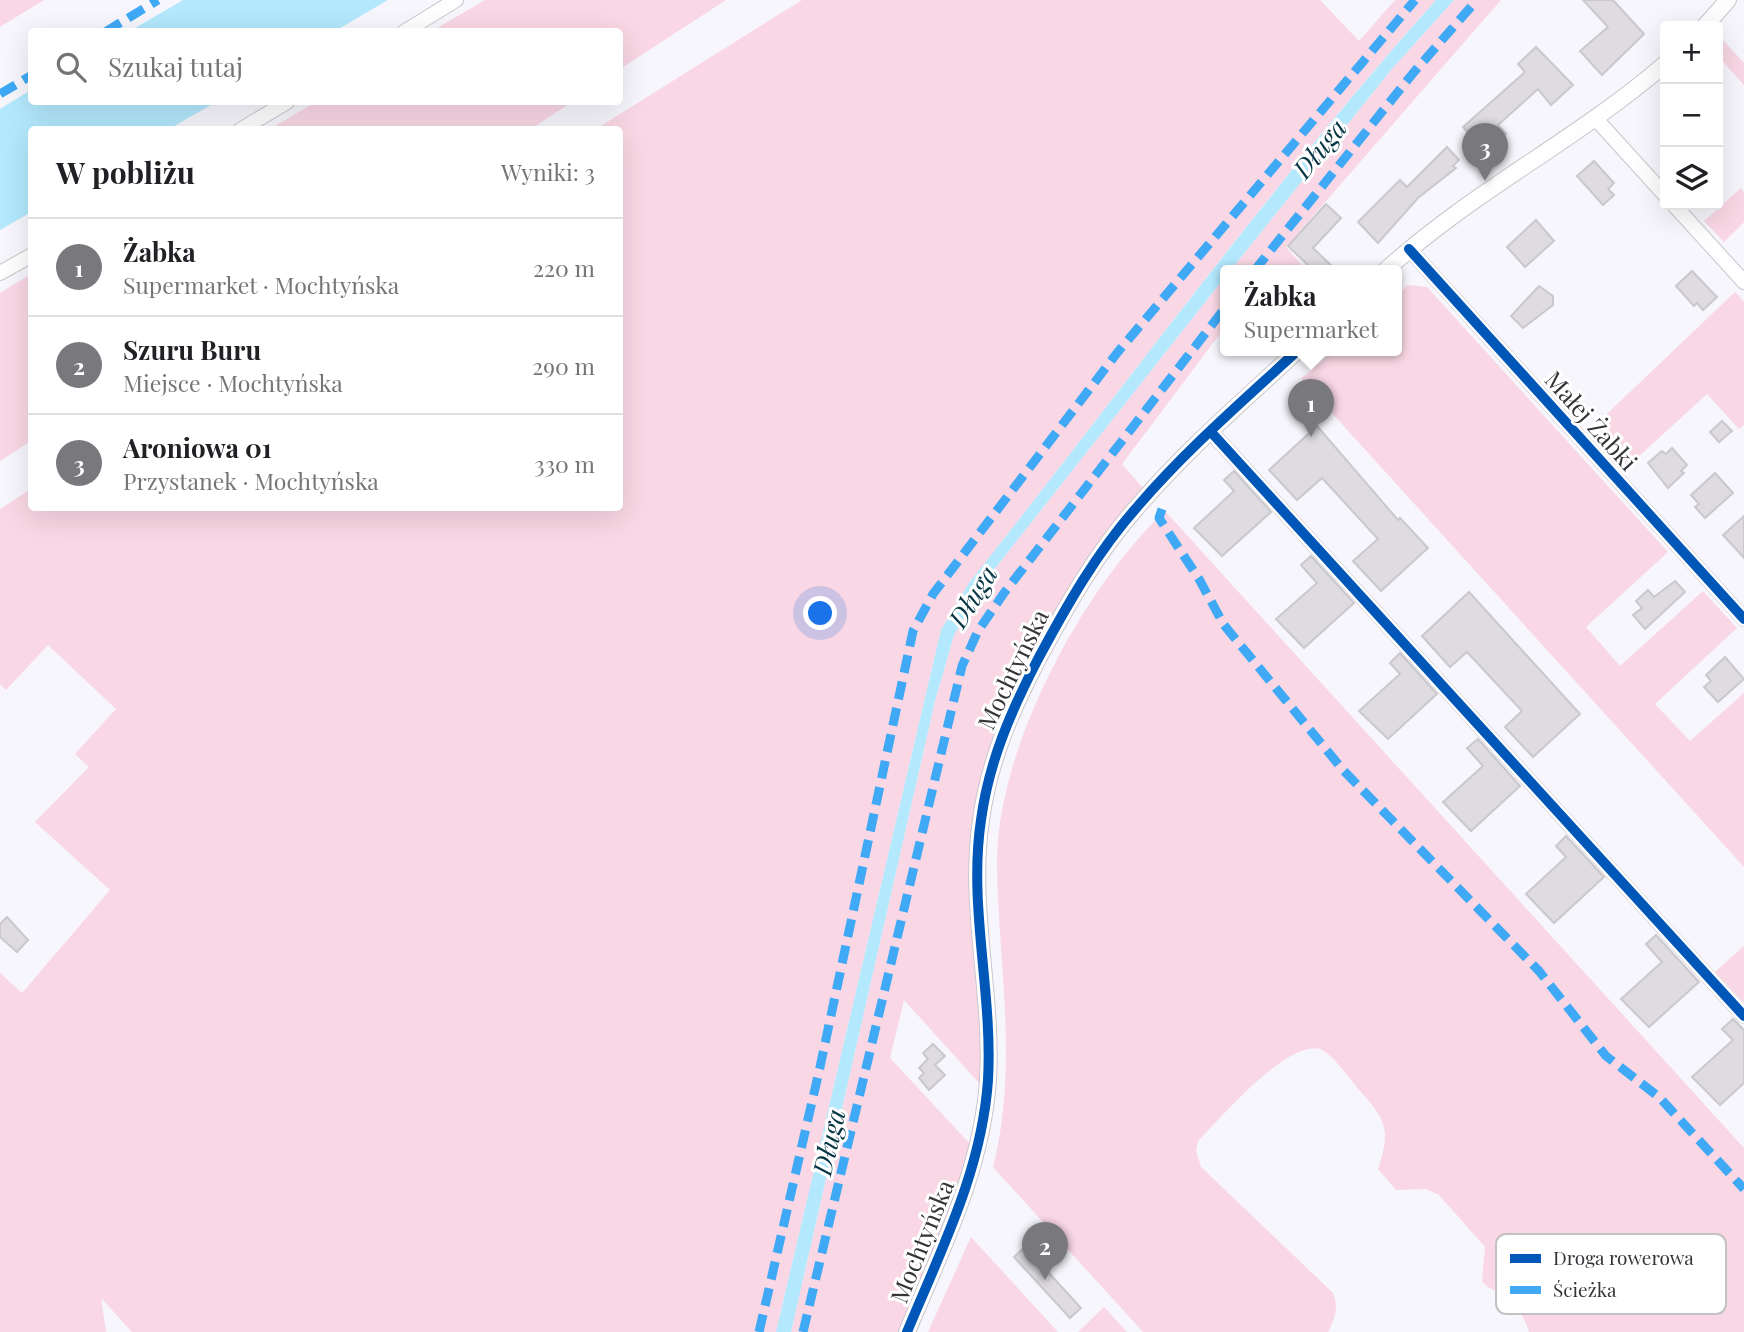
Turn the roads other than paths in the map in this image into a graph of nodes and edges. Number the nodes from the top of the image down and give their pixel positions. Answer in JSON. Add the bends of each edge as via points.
{"nodes":[{"id":1,"x":456,"y":0,"type":"edge"},
{"id":2,"x":1728,"y":0,"type":"edge"},
{"id":3,"x":1709,"y":21,"type":"edge"},
{"id":4,"x":410,"y":28,"type":"edge"},
{"id":5,"x":1660,"y":68,"type":"edge"},
{"id":6,"x":282,"y":105,"type":"edge"},
{"id":7,"x":1595,"y":118,"type":"junction"},
{"id":8,"x":247,"y":126,"type":"edge"},
{"id":9,"x":1660,"y":190,"type":"edge"},
{"id":10,"x":1679,"y":210,"type":"edge"},
{"id":11,"x":1409,"y":248,"type":"junction"},
{"id":12,"x":28,"y":257,"type":"edge"},
{"id":13,"x":1391,"y":265,"type":"edge"},
{"id":14,"x":0,"y":273,"type":"edge"},
{"id":15,"x":1744,"y":282,"type":"edge"},
{"id":16,"x":1292,"y":356,"type":"edge"},
{"id":17,"x":1211,"y":432,"type":"junction"},
{"id":18,"x":1744,"y":619,"type":"edge"},
{"id":19,"x":1744,"y":1016,"type":"edge"},
{"id":20,"x":907,"y":1332,"type":"edge"}],
"edges":[{"from":1,"to":4,"type":"street"},
{"from":2,"to":3,"type":"street"},
{"from":5,"to":7,"type":"street"},
{"from":6,"to":8,"type":"street"},
{"from":7,"to":9,"type":"street"},
{"from":7,"to":11,"type":"street"},
{"from":10,"to":15,"type":"street"},
{"from":11,"to":13,"type":"street"},
{"from":11,"to":18,"type":"street","name":"Małej Żabki"},
{"from":12,"to":14,"type":"street"},
{"from":16,"to":17,"type":"street","name":"Mochtyńska"},
{"from":17,"to":19,"type":"street"},
{"from":17,"to":20,"type":"street","name":"Mochtyńska","via":[[1138,506],[1097,559],[1056,625],[999,742],[987,784],[978,855],[988,1031],[984,1117],[965,1194]]}]}
